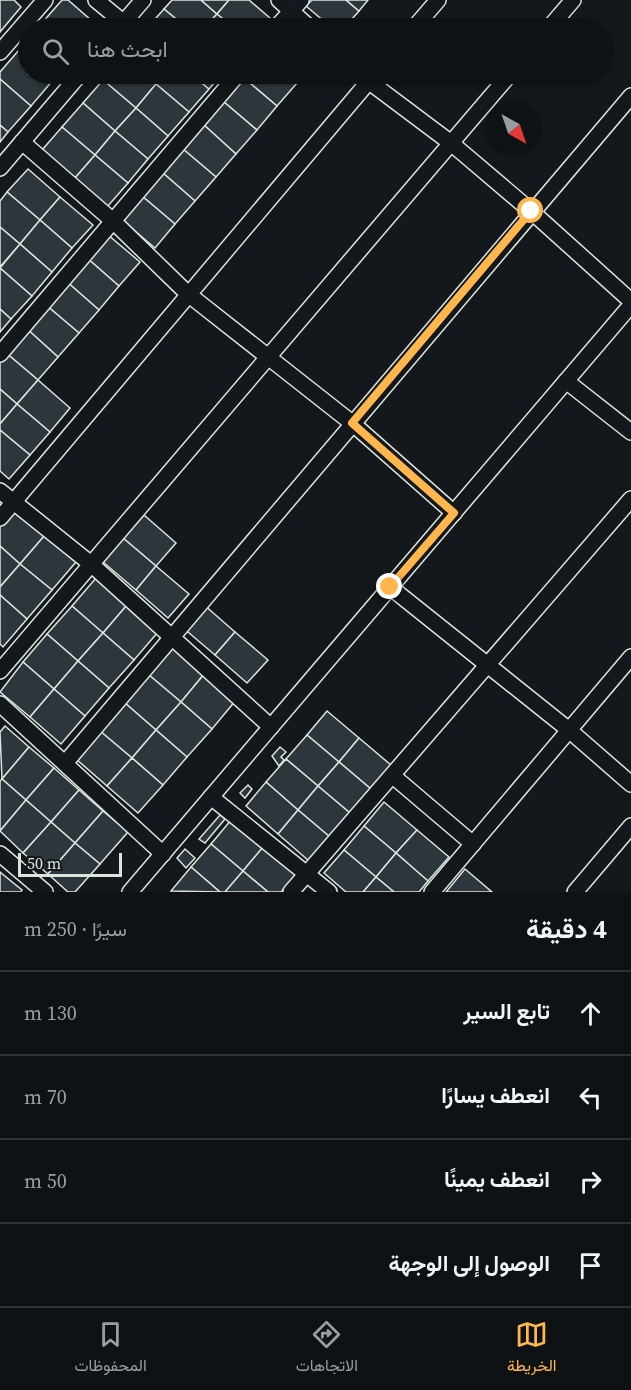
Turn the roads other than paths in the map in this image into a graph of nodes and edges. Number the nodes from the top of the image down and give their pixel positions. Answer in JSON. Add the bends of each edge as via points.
{"nodes":[{"id":1,"x":45,"y":0,"type":"edge"},
{"id":2,"x":96,"y":0,"type":"edge"},
{"id":3,"x":143,"y":0,"type":"edge"},
{"id":4,"x":279,"y":0,"type":"edge"},
{"id":5,"x":438,"y":0,"type":"edge"},
{"id":6,"x":573,"y":0,"type":"edge"},
{"id":7,"x":296,"y":5,"type":"edge"},
{"id":8,"x":29,"y":18,"type":"edge"},
{"id":9,"x":113,"y":18,"type":"edge"},
{"id":10,"x":128,"y":18,"type":"edge"},
{"id":11,"x":285,"y":18,"type":"edge"},
{"id":12,"x":304,"y":18,"type":"edge"},
{"id":13,"x":423,"y":18,"type":"edge"},
{"id":14,"x":558,"y":18,"type":"edge"},
{"id":15,"x":18,"y":31,"type":"edge"},
{"id":16,"x":0,"y":52,"type":"edge"},
{"id":17,"x":71,"y":84,"type":"edge"},
{"id":18,"x":229,"y":84,"type":"edge"},
{"id":19,"x":361,"y":84,"type":"edge"},
{"id":20,"x":378,"y":84,"type":"edge"},
{"id":21,"x":501,"y":84,"type":"edge"},
{"id":22,"x":631,"y":96,"type":"edge"},
{"id":23,"x":22,"y":142,"type":"junction"},
{"id":24,"x":451,"y":143,"type":"junction"},
{"id":25,"x":0,"y":168,"type":"edge"},
{"id":26,"x":531,"y":211,"type":"junction"},
{"id":27,"x":113,"y":221,"type":"junction"},
{"id":28,"x":188,"y":294,"type":"junction"},
{"id":29,"x":631,"y":303,"type":"edge"},
{"id":30,"x":0,"y":354,"type":"edge"},
{"id":31,"x":269,"y":356,"type":"junction"},
{"id":32,"x":566,"y":381,"type":"junction"},
{"id":33,"x":352,"y":423,"type":"junction"},
{"id":34,"x":631,"y":432,"type":"edge"},
{"id":35,"x":0,"y":491,"type":"edge"},
{"id":36,"x":631,"y":499,"type":"edge"},
{"id":37,"x":12,"y":503,"type":"junction"},
{"id":38,"x":454,"y":513,"type":"junction"},
{"id":39,"x":0,"y":518,"type":"edge"},
{"id":40,"x":91,"y":564,"type":"junction"},
{"id":41,"x":390,"y":587,"type":"junction"},
{"id":42,"x":173,"y":635,"type":"junction"},
{"id":43,"x":631,"y":657,"type":"edge"},
{"id":44,"x":486,"y":665,"type":"junction"},
{"id":45,"x":0,"y":671,"type":"edge"},
{"id":46,"x":0,"y":704,"type":"edge"},
{"id":47,"x":271,"y":727,"type":"junction"},
{"id":48,"x":569,"y":730,"type":"junction"},
{"id":49,"x":66,"y":762,"type":"junction"},
{"id":50,"x":393,"y":776,"type":"junction"},
{"id":51,"x":631,"y":784,"type":"edge"},
{"id":52,"x":211,"y":797,"type":"junction"},
{"id":53,"x":631,"y":826,"type":"edge"},
{"id":54,"x":473,"y":844,"type":"junction"},
{"id":55,"x":0,"y":854,"type":"edge"},
{"id":56,"x":163,"y":854,"type":"junction"},
{"id":57,"x":307,"y":873,"type":"junction"},
{"id":58,"x":45,"y":892,"type":"edge"},
{"id":59,"x":130,"y":892,"type":"edge"},
{"id":60,"x":291,"y":892,"type":"edge"},
{"id":61,"x":329,"y":892,"type":"edge"},
{"id":62,"x":432,"y":892,"type":"edge"},
{"id":63,"x":575,"y":892,"type":"edge"}],
"edges":[{"from":1,"to":8,"type":"street"},
{"from":2,"to":9,"type":"street"},
{"from":3,"to":10,"type":"street"},
{"from":4,"to":7,"type":"street"},
{"from":5,"to":13,"type":"street"},
{"from":6,"to":14,"type":"street"},
{"from":7,"to":11,"type":"street"},
{"from":7,"to":12,"type":"street"},
{"from":15,"to":16,"type":"street"},
{"from":17,"to":23,"type":"street"},
{"from":18,"to":27,"type":"street"},
{"from":19,"to":28,"type":"street"},
{"from":20,"to":24,"type":"street"},
{"from":21,"to":24,"type":"street"},
{"from":22,"to":26,"type":"street"},
{"from":23,"to":25,"type":"street"},
{"from":23,"to":27,"type":"street"},
{"from":24,"to":26,"type":"street"},
{"from":24,"to":31,"type":"street"},
{"from":26,"to":29,"type":"street"},
{"from":26,"to":33,"type":"street"},
{"from":27,"to":28,"type":"street"},
{"from":27,"to":30,"type":"street"},
{"from":28,"to":31,"type":"street"},
{"from":28,"to":37,"type":"street"},
{"from":29,"to":32,"type":"street"},
{"from":31,"to":33,"type":"street"},
{"from":31,"to":40,"type":"street"},
{"from":32,"to":34,"type":"street"},
{"from":32,"to":38,"type":"street"},
{"from":33,"to":38,"type":"street"},
{"from":33,"to":42,"type":"street"},
{"from":35,"to":37,"type":"street"},
{"from":36,"to":44,"type":"street"},
{"from":37,"to":39,"type":"street"},
{"from":37,"to":40,"type":"street"},
{"from":38,"to":41,"type":"street"},
{"from":40,"to":42,"type":"street"},
{"from":40,"to":45,"type":"street"},
{"from":41,"to":44,"type":"street"},
{"from":41,"to":47,"type":"street"},
{"from":42,"to":47,"type":"street"},
{"from":42,"to":49,"type":"street"},
{"from":43,"to":48,"type":"street"},
{"from":44,"to":48,"type":"street"},
{"from":44,"to":50,"type":"street"},
{"from":46,"to":49,"type":"street"},
{"from":47,"to":52,"type":"street"},
{"from":48,"to":51,"type":"street"},
{"from":48,"to":54,"type":"street"},
{"from":49,"to":56,"type":"street"},
{"from":50,"to":54,"type":"street"},
{"from":50,"to":57,"type":"street"},
{"from":52,"to":56,"type":"street"},
{"from":52,"to":57,"type":"street"},
{"from":53,"to":63,"type":"street"},
{"from":54,"to":62,"type":"street"},
{"from":55,"to":58,"type":"street"},
{"from":56,"to":59,"type":"street"},
{"from":57,"to":60,"type":"street"},
{"from":57,"to":61,"type":"street"}]}
